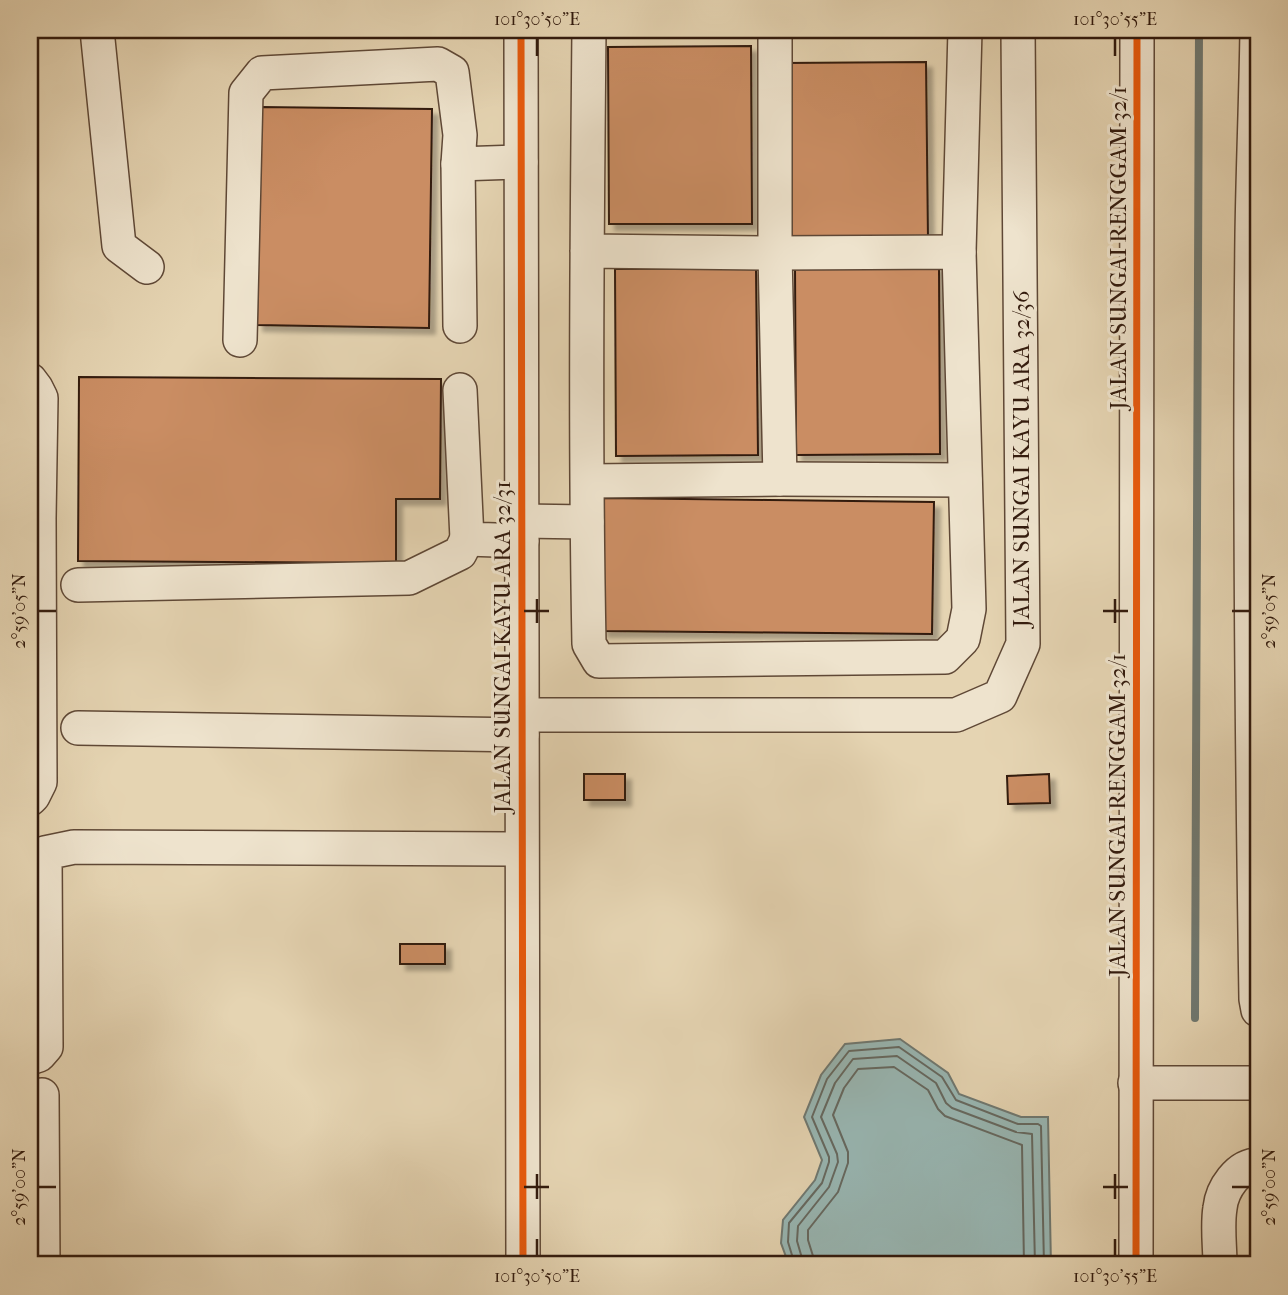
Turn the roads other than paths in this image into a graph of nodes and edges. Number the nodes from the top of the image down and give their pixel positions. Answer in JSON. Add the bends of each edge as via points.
{"nodes":[{"id":1,"x":97,"y":30,"type":"edge"},
{"id":2,"x":521,"y":30,"type":"edge"},
{"id":3,"x":589,"y":30,"type":"edge"},
{"id":4,"x":775,"y":30,"type":"edge"},
{"id":5,"x":965,"y":30,"type":"edge"},
{"id":6,"x":1018,"y":30,"type":"edge"},
{"id":7,"x":1137,"y":30,"type":"edge"},
{"id":8,"x":1257,"y":30,"type":"edge"},
{"id":9,"x":1257,"y":129,"type":"edge"},
{"id":10,"x":521,"y":162,"type":"junction"},
{"id":11,"x":458,"y":164,"type":"junction"},
{"id":12,"x":1255,"y":235,"type":"edge"},
{"id":13,"x":587,"y":251,"type":"junction"},
{"id":14,"x":959,"y":252,"type":"junction"},
{"id":15,"x":775,"y":253,"type":"junction"},
{"id":16,"x":147,"y":267,"type":"dead end"},
{"id":17,"x":460,"y":326,"type":"dead end"},
{"id":18,"x":240,"y":340,"type":"dead end"},
{"id":19,"x":1255,"y":341,"type":"edge"},
{"id":20,"x":30,"y":380,"type":"edge"},
{"id":21,"x":460,"y":390,"type":"dead end"},
{"id":22,"x":780,"y":479,"type":"junction"},
{"id":23,"x":965,"y":480,"type":"junction"},
{"id":24,"x":587,"y":481,"type":"junction"},
{"id":25,"x":34,"y":519,"type":"edge"},
{"id":26,"x":587,"y":522,"type":"junction"},
{"id":27,"x":522,"y":531,"type":"junction"},
{"id":28,"x":467,"y":539,"type":"junction"},
{"id":29,"x":1255,"y":560,"type":"edge"},
{"id":30,"x":78,"y":584,"type":"dead end"},
{"id":31,"x":522,"y":725,"type":"junction"},
{"id":32,"x":78,"y":728,"type":"dead end"},
{"id":33,"x":30,"y":799,"type":"edge"},
{"id":34,"x":1256,"y":813,"type":"edge"},
{"id":35,"x":521,"y":849,"type":"junction"},
{"id":36,"x":38,"y":850,"type":"edge"},
{"id":37,"x":1258,"y":1010,"type":"edge"},
{"id":38,"x":30,"y":1058,"type":"edge"},
{"id":39,"x":1135,"y":1083,"type":"junction"},
{"id":40,"x":1258,"y":1083,"type":"edge"},
{"id":41,"x":42,"y":1095,"type":"dead end"},
{"id":42,"x":1258,"y":1165,"type":"edge"},
{"id":43,"x":43,"y":1265,"type":"edge"},
{"id":44,"x":523,"y":1265,"type":"edge"},
{"id":45,"x":1136,"y":1265,"type":"edge"},
{"id":46,"x":1220,"y":1265,"type":"edge"}],
"edges":[{"from":1,"to":16,"type":"street","via":[[119,246]]},
{"from":2,"to":10,"type":"street","name":"JALAN SUNGAI KAYU ARA 32/31"},
{"from":3,"to":13,"type":"street"},
{"from":4,"to":15,"type":"street"},
{"from":5,"to":14,"type":"street"},
{"from":6,"to":31,"type":"street","name":"JALAN SUNGAI KAYU ARA 32/36","via":[[1023,644],[1000,696],[956,715]]},
{"from":7,"to":39,"type":"street","name":"JALAN SUNGAI RENGGAM 32/1"},
{"from":8,"to":9,"type":"street"},
{"from":9,"to":12,"type":"street"},
{"from":10,"to":11,"type":"street"},
{"from":10,"to":27,"type":"street","name":"JALAN SUNGAI KAYU ARA 32/31"},
{"from":11,"to":17,"type":"street"},
{"from":11,"to":18,"type":"street","via":[[460,135],[452,72],[438,64],[262,73],[246,93]]},
{"from":12,"to":19,"type":"street"},
{"from":13,"to":15,"type":"street"},
{"from":13,"to":24,"type":"street"},
{"from":14,"to":15,"type":"street"},
{"from":14,"to":23,"type":"street"},
{"from":15,"to":22,"type":"street"},
{"from":19,"to":29,"type":"street"},
{"from":20,"to":25,"type":"street","via":[[41,398]]},
{"from":21,"to":28,"type":"street"},
{"from":22,"to":23,"type":"street"},
{"from":22,"to":24,"type":"street"},
{"from":23,"to":26,"type":"street","via":[[969,609],[962,639],[945,657],[599,661],[589,644]]},
{"from":24,"to":26,"type":"street"},
{"from":25,"to":33,"type":"street","via":[[40,782]]},
{"from":26,"to":27,"type":"street"},
{"from":27,"to":28,"type":"street"},
{"from":27,"to":31,"type":"street","name":"JALAN SUNGAI KAYU ARA 32/31"},
{"from":28,"to":30,"type":"street","via":[[460,553],[409,578]]},
{"from":29,"to":34,"type":"street"},
{"from":31,"to":32,"type":"street","name":"JALAN SUNGAI KAYU ARA 32/36"},
{"from":31,"to":35,"type":"street","name":"JALAN SUNGAI KAYU ARA 32/31"},
{"from":34,"to":37,"type":"street"},
{"from":35,"to":36,"type":"street"},
{"from":35,"to":44,"type":"street","name":"JALAN SUNGAI KAYU ARA 32/31"},
{"from":36,"to":38,"type":"street","via":[[46,1047]]},
{"from":39,"to":40,"type":"street"},
{"from":39,"to":45,"type":"street","name":"JALAN SUNGAI RENGGAM 32/1"},
{"from":41,"to":43,"type":"street"},
{"from":42,"to":46,"type":"street","via":[[1236,1175],[1227,1188],[1220,1207]]}]}
